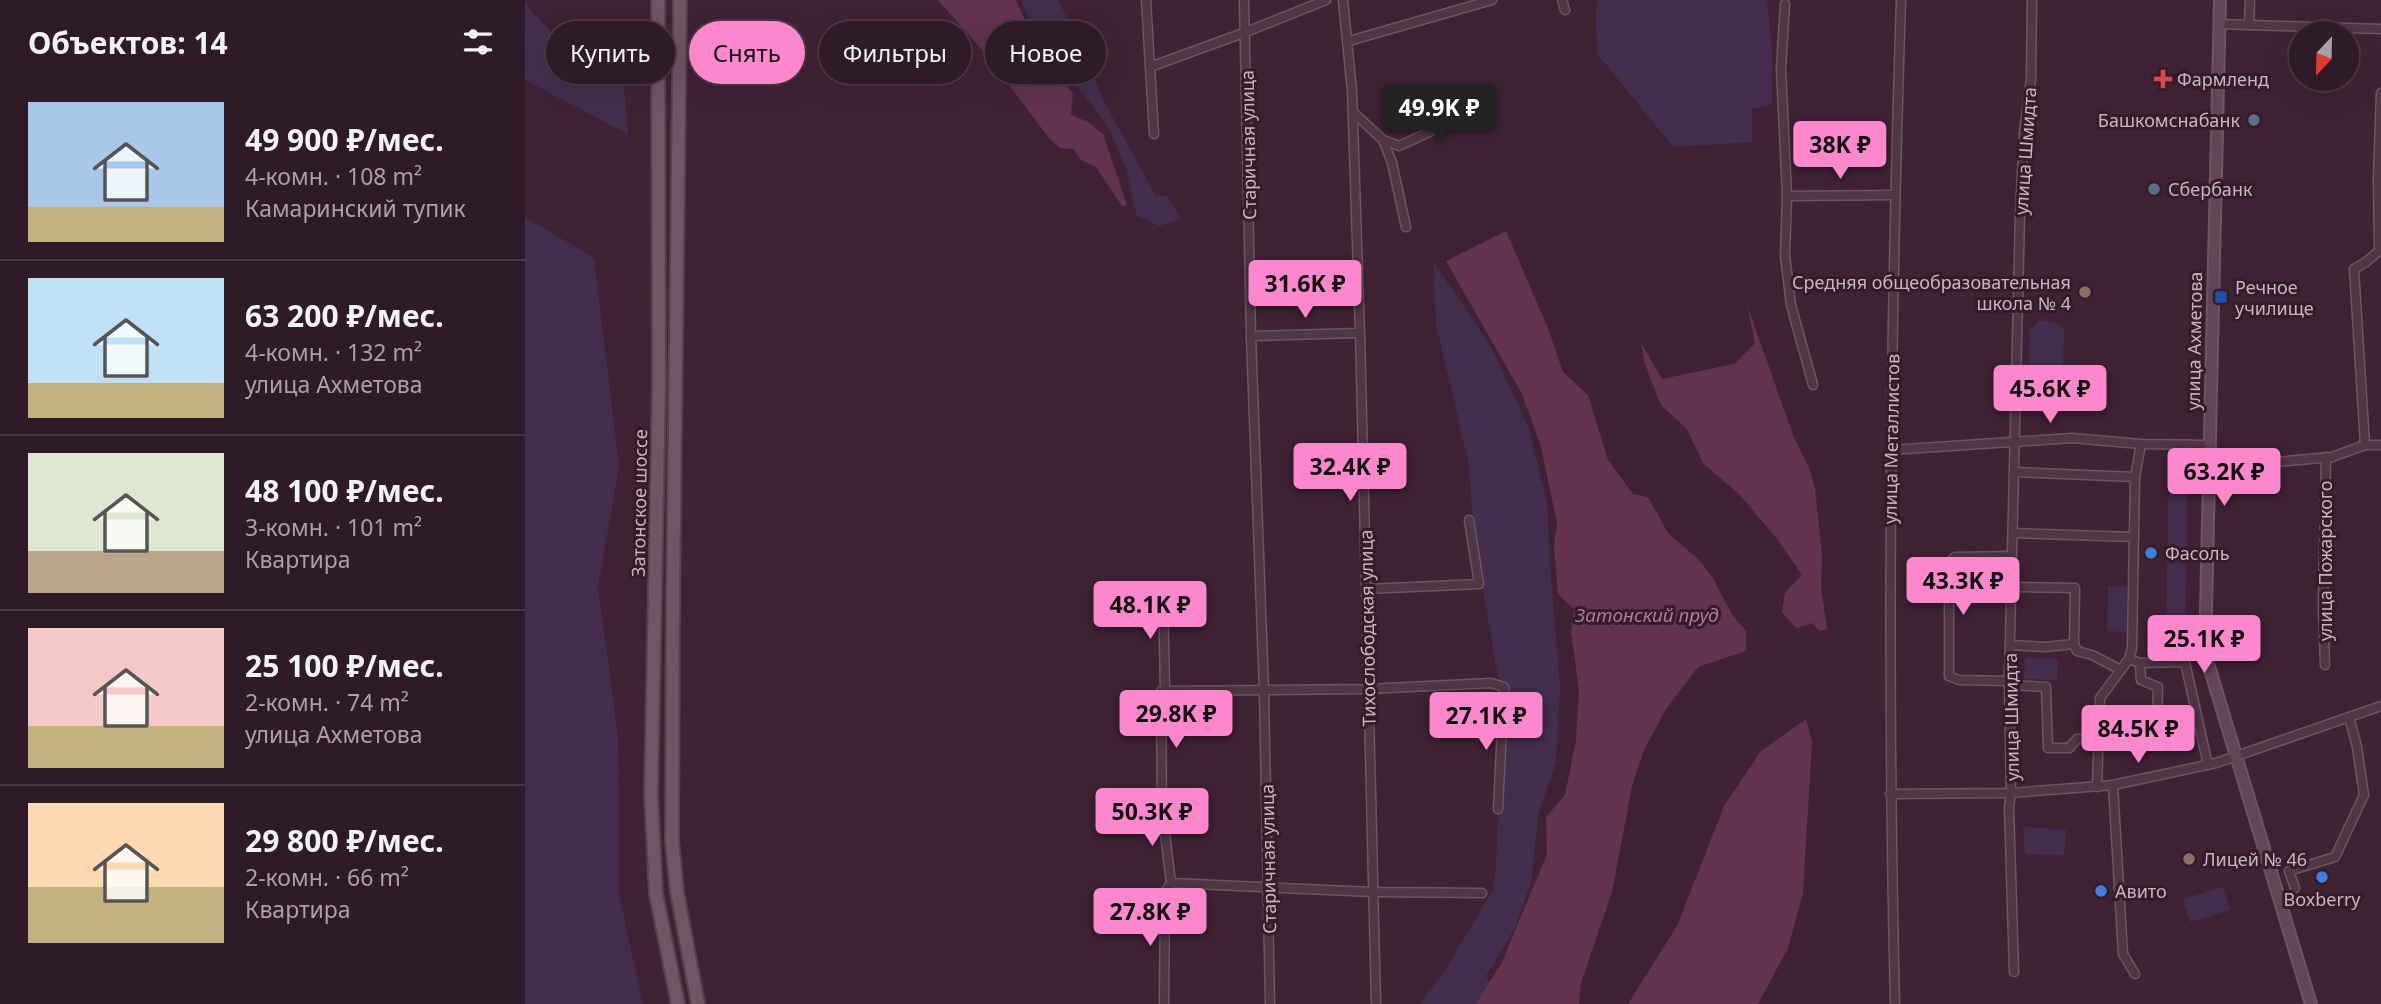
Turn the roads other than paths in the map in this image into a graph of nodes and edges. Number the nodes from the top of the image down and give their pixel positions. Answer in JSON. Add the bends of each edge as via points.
{"nodes":[{"id":1,"x":658,"y":0,"type":"edge"},
{"id":2,"x":680,"y":0,"type":"edge"},
{"id":3,"x":1146,"y":0,"type":"edge"},
{"id":4,"x":1244,"y":0,"type":"edge"},
{"id":5,"x":1326,"y":0,"type":"edge"},
{"id":6,"x":1343,"y":0,"type":"edge"},
{"id":7,"x":1492,"y":0,"type":"edge"},
{"id":8,"x":1562,"y":0,"type":"edge"},
{"id":9,"x":1901,"y":0,"type":"edge"},
{"id":10,"x":2032,"y":0,"type":"edge"},
{"id":11,"x":2220,"y":0,"type":"edge"},
{"id":12,"x":2250,"y":0,"type":"edge"},
{"id":13,"x":1785,"y":4,"type":"dead end"},
{"id":14,"x":1565,"y":10,"type":"dead end"},
{"id":15,"x":2219,"y":24,"type":"junction"},
{"id":16,"x":2249,"y":25,"type":"junction"},
{"id":17,"x":2381,"y":29,"type":"edge"},
{"id":18,"x":1246,"y":32,"type":"junction"},
{"id":19,"x":1349,"y":41,"type":"junction"},
{"id":20,"x":1150,"y":67,"type":"junction"},
{"id":21,"x":1480,"y":91,"type":"dead end"},
{"id":22,"x":2381,"y":93,"type":"edge"},
{"id":23,"x":1353,"y":113,"type":"junction"},
{"id":24,"x":1154,"y":134,"type":"dead end"},
{"id":25,"x":1384,"y":140,"type":"junction"},
{"id":26,"x":2380,"y":179,"type":"edge"},
{"id":27,"x":1894,"y":195,"type":"junction"},
{"id":28,"x":1787,"y":196,"type":"junction"},
{"id":29,"x":1406,"y":227,"type":"dead end"},
{"id":30,"x":1360,"y":333,"type":"junction"},
{"id":31,"x":1251,"y":336,"type":"junction"},
{"id":32,"x":1813,"y":385,"type":"dead end"},
{"id":33,"x":2016,"y":441,"type":"junction"},
{"id":34,"x":2141,"y":444,"type":"junction"},
{"id":35,"x":2209,"y":445,"type":"junction"},
{"id":36,"x":2365,"y":446,"type":"junction"},
{"id":37,"x":2381,"y":446,"type":"edge"},
{"id":38,"x":1891,"y":450,"type":"junction"},
{"id":39,"x":2326,"y":457,"type":"junction"},
{"id":40,"x":2209,"y":468,"type":"junction"},
{"id":41,"x":2015,"y":472,"type":"junction"},
{"id":42,"x":2135,"y":477,"type":"junction"},
{"id":43,"x":1469,"y":520,"type":"dead end"},
{"id":44,"x":2013,"y":533,"type":"junction"},
{"id":45,"x":2134,"y":537,"type":"junction"},
{"id":46,"x":2013,"y":556,"type":"junction"},
{"id":47,"x":2012,"y":587,"type":"junction"},
{"id":48,"x":1367,"y":589,"type":"junction"},
{"id":49,"x":1163,"y":590,"type":"dead end"},
{"id":50,"x":2074,"y":644,"type":"junction"},
{"id":51,"x":2010,"y":645,"type":"junction"},
{"id":52,"x":2129,"y":659,"type":"junction"},
{"id":53,"x":2140,"y":663,"type":"junction"},
{"id":54,"x":2325,"y":665,"type":"dead end"},
{"id":55,"x":2121,"y":670,"type":"junction"},
{"id":56,"x":2009,"y":683,"type":"junction"},
{"id":57,"x":1367,"y":689,"type":"junction"},
{"id":58,"x":1163,"y":691,"type":"junction"},
{"id":59,"x":1264,"y":691,"type":"junction"},
{"id":60,"x":2381,"y":705,"type":"edge"},
{"id":61,"x":2100,"y":711,"type":"junction"},
{"id":62,"x":2349,"y":717,"type":"junction"},
{"id":63,"x":2099,"y":739,"type":"junction"},
{"id":64,"x":2236,"y":756,"type":"junction"},
{"id":65,"x":2208,"y":765,"type":"junction"},
{"id":66,"x":2113,"y":785,"type":"junction"},
{"id":67,"x":2097,"y":786,"type":"junction"},
{"id":68,"x":2011,"y":793,"type":"junction"},
{"id":69,"x":1890,"y":794,"type":"junction"},
{"id":70,"x":1498,"y":808,"type":"dead end"},
{"id":71,"x":1171,"y":883,"type":"junction"},
{"id":72,"x":1269,"y":888,"type":"junction"},
{"id":73,"x":2295,"y":888,"type":"dead end"},
{"id":74,"x":1374,"y":892,"type":"junction"},
{"id":75,"x":1482,"y":893,"type":"dead end"},
{"id":76,"x":2014,"y":972,"type":"dead end"},
{"id":77,"x":2134,"y":974,"type":"dead end"},
{"id":78,"x":678,"y":1004,"type":"edge"},
{"id":79,"x":698,"y":1004,"type":"edge"},
{"id":80,"x":1164,"y":1004,"type":"edge"},
{"id":81,"x":1270,"y":1004,"type":"edge"},
{"id":82,"x":1376,"y":1004,"type":"edge"},
{"id":83,"x":1895,"y":1004,"type":"edge"},
{"id":84,"x":2311,"y":1004,"type":"edge"}],
"edges":[{"from":1,"to":78,"type":"main road","name":"Затонское шоссе","via":[[659,385],[650,794],[656,894]]},
{"from":2,"to":79,"type":"main road","name":"Затонское шоссе","via":[[672,840]]},
{"from":3,"to":20,"type":"street"},
{"from":4,"to":18,"type":"street","name":"Старичная улица"},
{"from":5,"to":18,"type":"street"},
{"from":6,"to":19,"type":"street","name":"Тихослободская улица"},
{"from":7,"to":19,"type":"street"},
{"from":8,"to":14,"type":"street"},
{"from":9,"to":27,"type":"street","name":"улица Металлистов"},
{"from":10,"to":33,"type":"street","name":"улица Шмидта","via":[[2020,212]]},
{"from":11,"to":15,"type":"main road","name":"улица Ахметова"},
{"from":12,"to":16,"type":"street"},
{"from":13,"to":28,"type":"street","via":[[1781,68]]},
{"from":15,"to":16,"type":"street"},
{"from":15,"to":35,"type":"main road","name":"улица Ахметова"},
{"from":16,"to":17,"type":"street"},
{"from":18,"to":20,"type":"street"},
{"from":18,"to":31,"type":"street","name":"Старичная улица"},
{"from":19,"to":23,"type":"street","name":"Тихослободская улица"},
{"from":20,"to":24,"type":"street"},
{"from":21,"to":25,"type":"street","via":[[1436,129],[1399,146]]},
{"from":22,"to":26,"type":"street"},
{"from":23,"to":25,"type":"street"},
{"from":23,"to":30,"type":"street","name":"Тихослободская улица"},
{"from":25,"to":29,"type":"street"},
{"from":26,"to":36,"type":"street","via":[[2379,251],[2354,269]]},
{"from":27,"to":28,"type":"street"},
{"from":27,"to":38,"type":"street","name":"улица Металлистов"},
{"from":28,"to":32,"type":"street","via":[[1785,256],[1791,305]]},
{"from":30,"to":31,"type":"street"},
{"from":30,"to":48,"type":"street","name":"Тихослободская улица"},
{"from":31,"to":59,"type":"street","name":"Старичная улица"},
{"from":33,"to":34,"type":"street","via":[[2072,438]]},
{"from":33,"to":38,"type":"street"},
{"from":33,"to":41,"type":"street","name":"улица Шмидта"},
{"from":34,"to":35,"type":"street"},
{"from":34,"to":42,"type":"street"},
{"from":35,"to":40,"type":"main road","name":"улица Ахметова"},
{"from":36,"to":37,"type":"street"},
{"from":36,"to":39,"type":"street"},
{"from":38,"to":69,"type":"street","name":"улица Металлистов"},
{"from":39,"to":40,"type":"street"},
{"from":39,"to":54,"type":"street","name":"улица Пожарского"},
{"from":40,"to":64,"type":"main road","name":"улица Ахметова","via":[[2205,653]]},
{"from":41,"to":42,"type":"street"},
{"from":41,"to":44,"type":"street","name":"улица Шмидта"},
{"from":42,"to":45,"type":"street"},
{"from":43,"to":48,"type":"street","via":[[1479,584]]},
{"from":44,"to":45,"type":"street"},
{"from":44,"to":46,"type":"street","name":"улица Шмидта"},
{"from":45,"to":52,"type":"street"},
{"from":46,"to":47,"type":"street","name":"улица Шмидта"},
{"from":46,"to":56,"type":"street","via":[[1955,557],[1949,563],[1949,676]]},
{"from":47,"to":50,"type":"street","via":[[2075,588]]},
{"from":47,"to":51,"type":"street","name":"улица Шмидта"},
{"from":48,"to":57,"type":"street","name":"Тихослободская улица"},
{"from":49,"to":58,"type":"street"},
{"from":50,"to":51,"type":"street"},
{"from":50,"to":55,"type":"street","via":[[2077,651]]},
{"from":51,"to":56,"type":"street","name":"улица Шмидта"},
{"from":52,"to":53,"type":"street"},
{"from":52,"to":55,"type":"street"},
{"from":53,"to":61,"type":"street","via":[[2141,680],[2158,687],[2157,724],[2132,725],[2132,712]]},
{"from":53,"to":65,"type":"street","via":[[2185,662]]},
{"from":55,"to":61,"type":"street","via":[[2100,698]]},
{"from":56,"to":63,"type":"street","via":[[2046,687],[2048,748],[2069,748],[2077,739]]},
{"from":56,"to":68,"type":"street","name":"улица Шмидта"},
{"from":57,"to":59,"type":"street"},
{"from":57,"to":70,"type":"street","via":[[1491,683],[1504,687]]},
{"from":57,"to":74,"type":"street","name":"Тихослободская улица"},
{"from":58,"to":59,"type":"street"},
{"from":58,"to":71,"type":"street","via":[[1162,809]]},
{"from":59,"to":72,"type":"street","name":"Старичная улица"},
{"from":60,"to":62,"type":"street"},
{"from":61,"to":63,"type":"street"},
{"from":62,"to":64,"type":"street"},
{"from":62,"to":73,"type":"street","via":[[2364,794],[2335,856],[2289,871]]},
{"from":63,"to":67,"type":"street"},
{"from":64,"to":65,"type":"street"},
{"from":64,"to":84,"type":"main road","name":"улица Ахметова"},
{"from":65,"to":66,"type":"street"},
{"from":66,"to":67,"type":"street"},
{"from":66,"to":77,"type":"street","via":[[2123,954]]},
{"from":67,"to":68,"type":"street"},
{"from":68,"to":69,"type":"street"},
{"from":68,"to":76,"type":"street","name":"улица Шмидта"},
{"from":69,"to":83,"type":"street","name":"улица Металлистов"},
{"from":71,"to":72,"type":"street"},
{"from":71,"to":80,"type":"street","via":[[1165,892]]},
{"from":72,"to":74,"type":"street"},
{"from":72,"to":81,"type":"street","name":"Старичная улица"},
{"from":74,"to":75,"type":"street"},
{"from":74,"to":82,"type":"street","name":"Тихослободская улица"}]}
